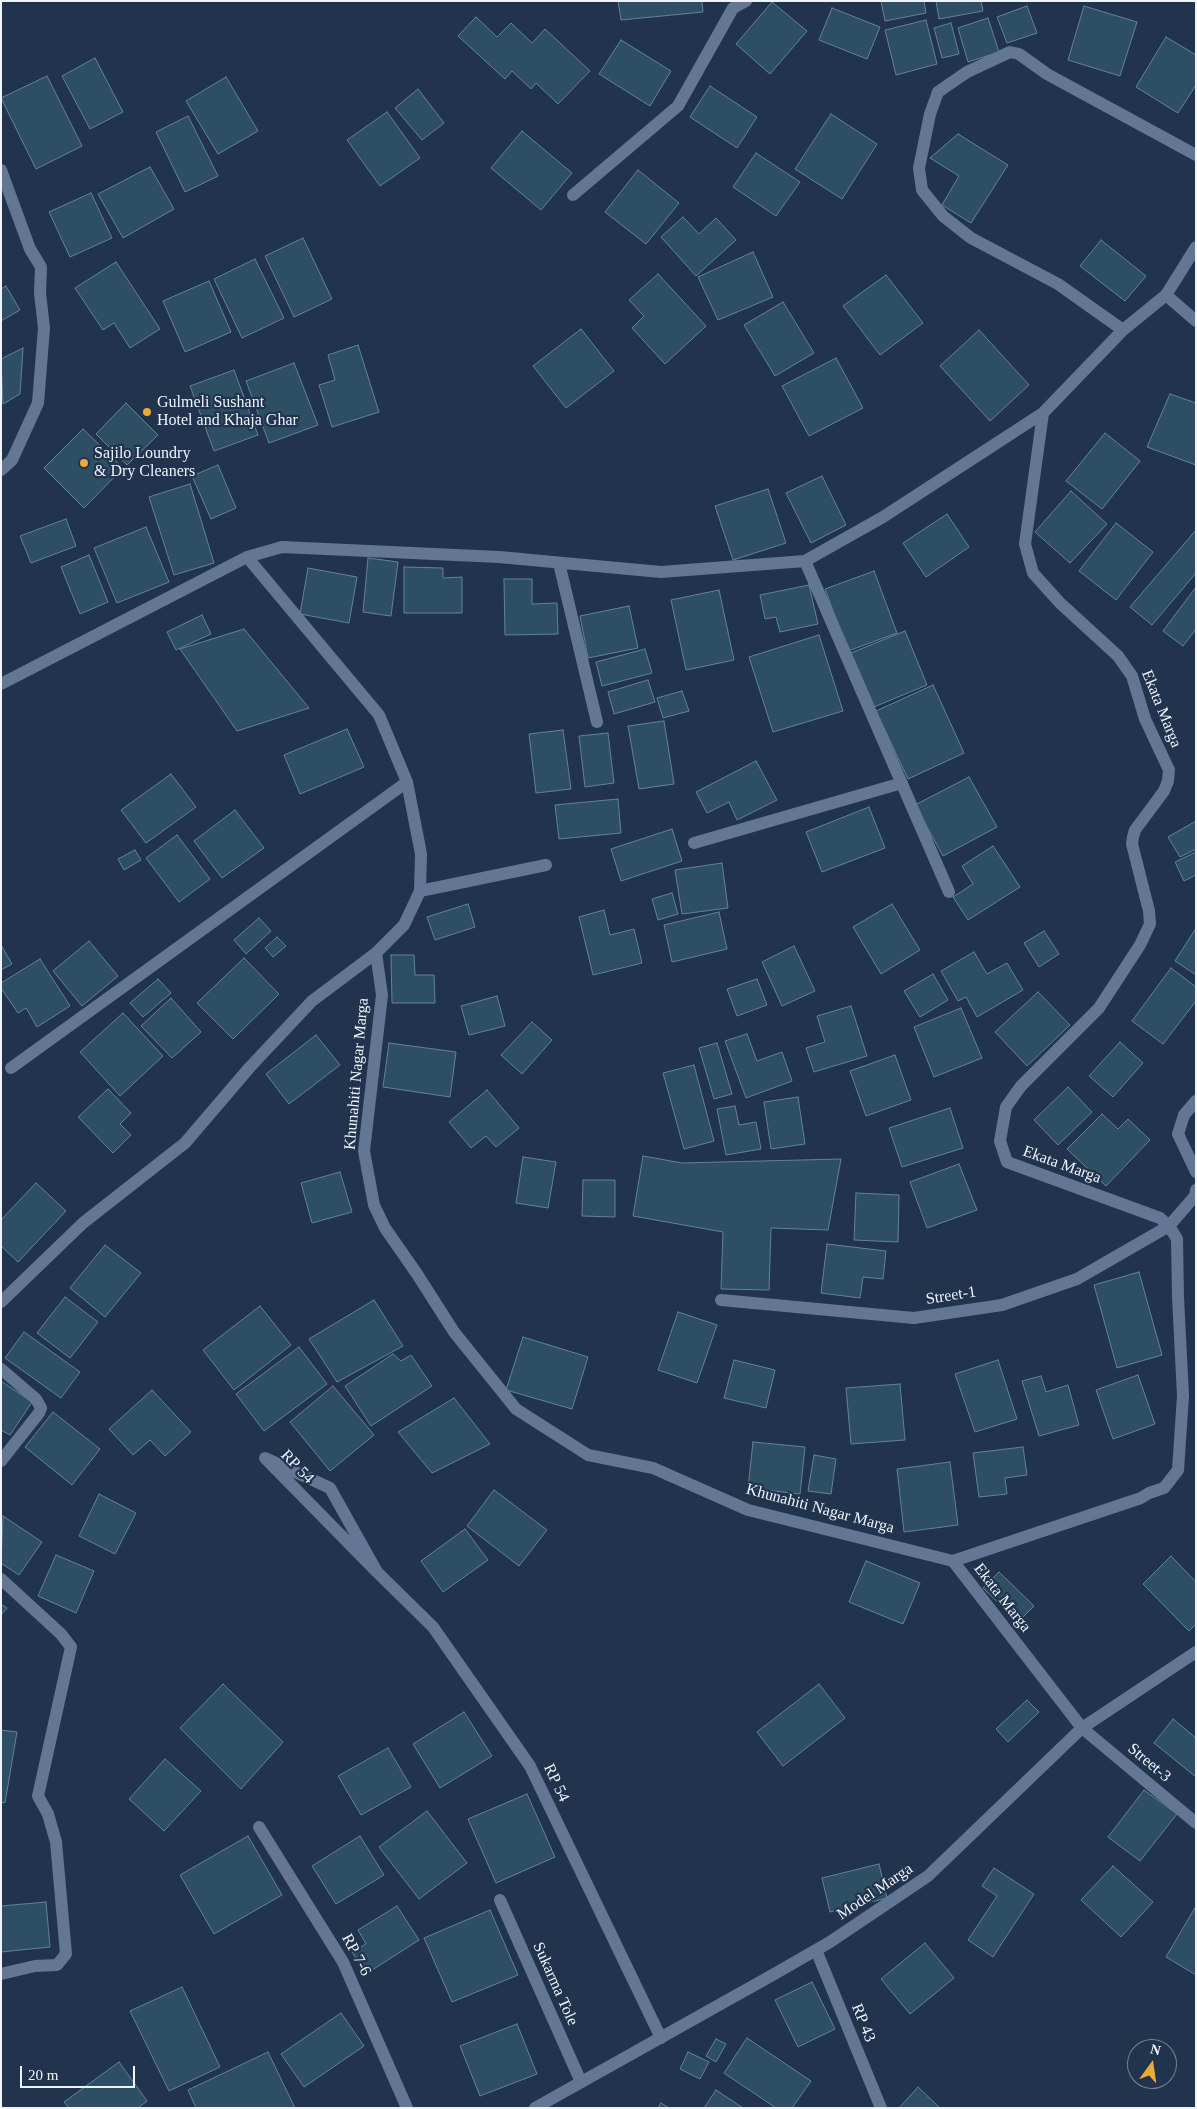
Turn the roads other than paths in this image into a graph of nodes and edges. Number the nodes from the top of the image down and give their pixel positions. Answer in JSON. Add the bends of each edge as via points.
{"nodes":[{"id":1,"x":746,"y":1,"type":"edge"},
{"id":2,"x":1196,"y":155,"type":"edge"},
{"id":3,"x":1,"y":170,"type":"edge"},
{"id":4,"x":573,"y":195,"type":"dead end"},
{"id":5,"x":1196,"y":247,"type":"edge"},
{"id":6,"x":1166,"y":295,"type":"junction"},
{"id":7,"x":1196,"y":321,"type":"edge"},
{"id":8,"x":1123,"y":330,"type":"junction"},
{"id":9,"x":1043,"y":413,"type":"junction"},
{"id":10,"x":1,"y":470,"type":"edge"},
{"id":11,"x":247,"y":558,"type":"junction"},
{"id":12,"x":805,"y":561,"type":"junction"},
{"id":13,"x":559,"y":563,"type":"junction"},
{"id":14,"x":1,"y":684,"type":"edge"},
{"id":15,"x":597,"y":722,"type":"dead end"},
{"id":16,"x":407,"y":782,"type":"junction"},
{"id":17,"x":902,"y":783,"type":"junction"},
{"id":18,"x":694,"y":843,"type":"dead end"},
{"id":19,"x":546,"y":864,"type":"dead end"},
{"id":20,"x":420,"y":891,"type":"junction"},
{"id":21,"x":949,"y":892,"type":"dead end"},
{"id":22,"x":376,"y":953,"type":"junction"},
{"id":23,"x":11,"y":1068,"type":"dead end"},
{"id":24,"x":1196,"y":1101,"type":"edge"},
{"id":25,"x":1196,"y":1172,"type":"edge"},
{"id":26,"x":1196,"y":1190,"type":"edge"},
{"id":27,"x":1169,"y":1226,"type":"junction"},
{"id":28,"x":721,"y":1300,"type":"dead end"},
{"id":29,"x":1,"y":1302,"type":"edge"},
{"id":30,"x":1,"y":1369,"type":"edge"},
{"id":31,"x":1,"y":1461,"type":"edge"},
{"id":32,"x":953,"y":1561,"type":"junction"},
{"id":33,"x":377,"y":1572,"type":"junction"},
{"id":34,"x":1,"y":1579,"type":"edge"},
{"id":35,"x":1196,"y":1652,"type":"edge"},
{"id":36,"x":1082,"y":1728,"type":"junction"},
{"id":37,"x":1196,"y":1824,"type":"edge"},
{"id":38,"x":259,"y":1827,"type":"dead end"},
{"id":39,"x":500,"y":1900,"type":"dead end"},
{"id":40,"x":816,"y":1950,"type":"junction"},
{"id":41,"x":1,"y":1974,"type":"edge"},
{"id":42,"x":661,"y":2038,"type":"junction"},
{"id":43,"x":581,"y":2082,"type":"junction"},
{"id":44,"x":407,"y":2108,"type":"edge"},
{"id":45,"x":535,"y":2108,"type":"edge"},
{"id":46,"x":880,"y":2108,"type":"edge"}],
"edges":[{"from":1,"to":4,"type":"street","via":[[733,8],[678,106]]},
{"from":2,"to":8,"type":"street","via":[[1048,74],[1019,54],[1010,52],[967,72],[938,92],[919,168],[922,190],[943,216],[971,238],[1058,284]]},
{"from":3,"to":10,"type":"street","via":[[30,249],[41,267],[44,328],[38,404],[12,460]]},
{"from":5,"to":6,"type":"street"},
{"from":6,"to":7,"type":"street"},
{"from":6,"to":8,"type":"street"},
{"from":8,"to":9,"type":"street"},
{"from":9,"to":12,"type":"street","via":[[884,517]]},
{"from":9,"to":27,"type":"street","name":"Ekata Marga","via":[[1026,544],[1034,573],[1060,603],[1118,656],[1132,676],[1145,719],[1169,770],[1164,791],[1135,830],[1132,844],[1150,924],[1099,1008],[1021,1086],[1006,1107],[1000,1141],[1006,1162],[1160,1218]]},
{"from":11,"to":13,"type":"street","via":[[282,547],[499,557]]},
{"from":11,"to":14,"type":"street"},
{"from":11,"to":16,"type":"street","via":[[379,715]]},
{"from":12,"to":13,"type":"street","via":[[661,572]]},
{"from":12,"to":17,"type":"street"},
{"from":13,"to":15,"type":"street"},
{"from":16,"to":20,"type":"street","via":[[421,854]]},
{"from":16,"to":23,"type":"street"},
{"from":17,"to":18,"type":"street"},
{"from":17,"to":21,"type":"street"},
{"from":19,"to":20,"type":"street"},
{"from":20,"to":22,"type":"street","via":[[404,924]]},
{"from":22,"to":29,"type":"street","name":"Khunahiti Nagar Marga","via":[[312,1001],[185,1143],[83,1223]]},
{"from":22,"to":32,"type":"street","name":"Khunahiti Nagar Marga","via":[[382,995],[364,1151],[374,1205],[385,1228],[454,1332],[516,1409],[588,1455],[653,1468],[748,1510]]},
{"from":24,"to":25,"type":"street","via":[[1184,1115],[1178,1134]]},
{"from":26,"to":27,"type":"street","name":"Street-1","via":[[1195,1196]]},
{"from":27,"to":28,"type":"street","name":"Street-1","via":[[1077,1279],[1002,1305],[914,1318]]},
{"from":27,"to":32,"type":"street","name":"Ekata Marga","via":[[1178,1239],[1183,1396],[1178,1470],[1164,1488],[1141,1498]]},
{"from":30,"to":31,"type":"street","via":[[36,1399],[41,1408]]},
{"from":32,"to":36,"type":"street","name":"Ekata Marga"},
{"from":33,"to":33,"type":"street","name":"RP 54","via":[[330,1488],[265,1458],[279,1473]]},
{"from":33,"to":42,"type":"street","name":"RP 54","via":[[434,1626],[530,1766]]},
{"from":34,"to":41,"type":"street","via":[[71,1647],[38,1796],[48,1814],[56,1842],[66,1954],[57,1965],[35,1966]]},
{"from":35,"to":36,"type":"street","name":"Model Marga"},
{"from":36,"to":37,"type":"street","name":"Street-3"},
{"from":36,"to":40,"type":"street","name":"Model Marga","via":[[928,1876]]},
{"from":38,"to":44,"type":"street","name":"RP 7-6","via":[[343,1962]]},
{"from":39,"to":43,"type":"street","name":"Sukarma Tole"},
{"from":40,"to":42,"type":"street","name":"Model Marga"},
{"from":40,"to":46,"type":"street","name":"RP 43"},
{"from":42,"to":43,"type":"street","name":"Model Marga"},
{"from":43,"to":45,"type":"street","name":"Model Marga"}]}
